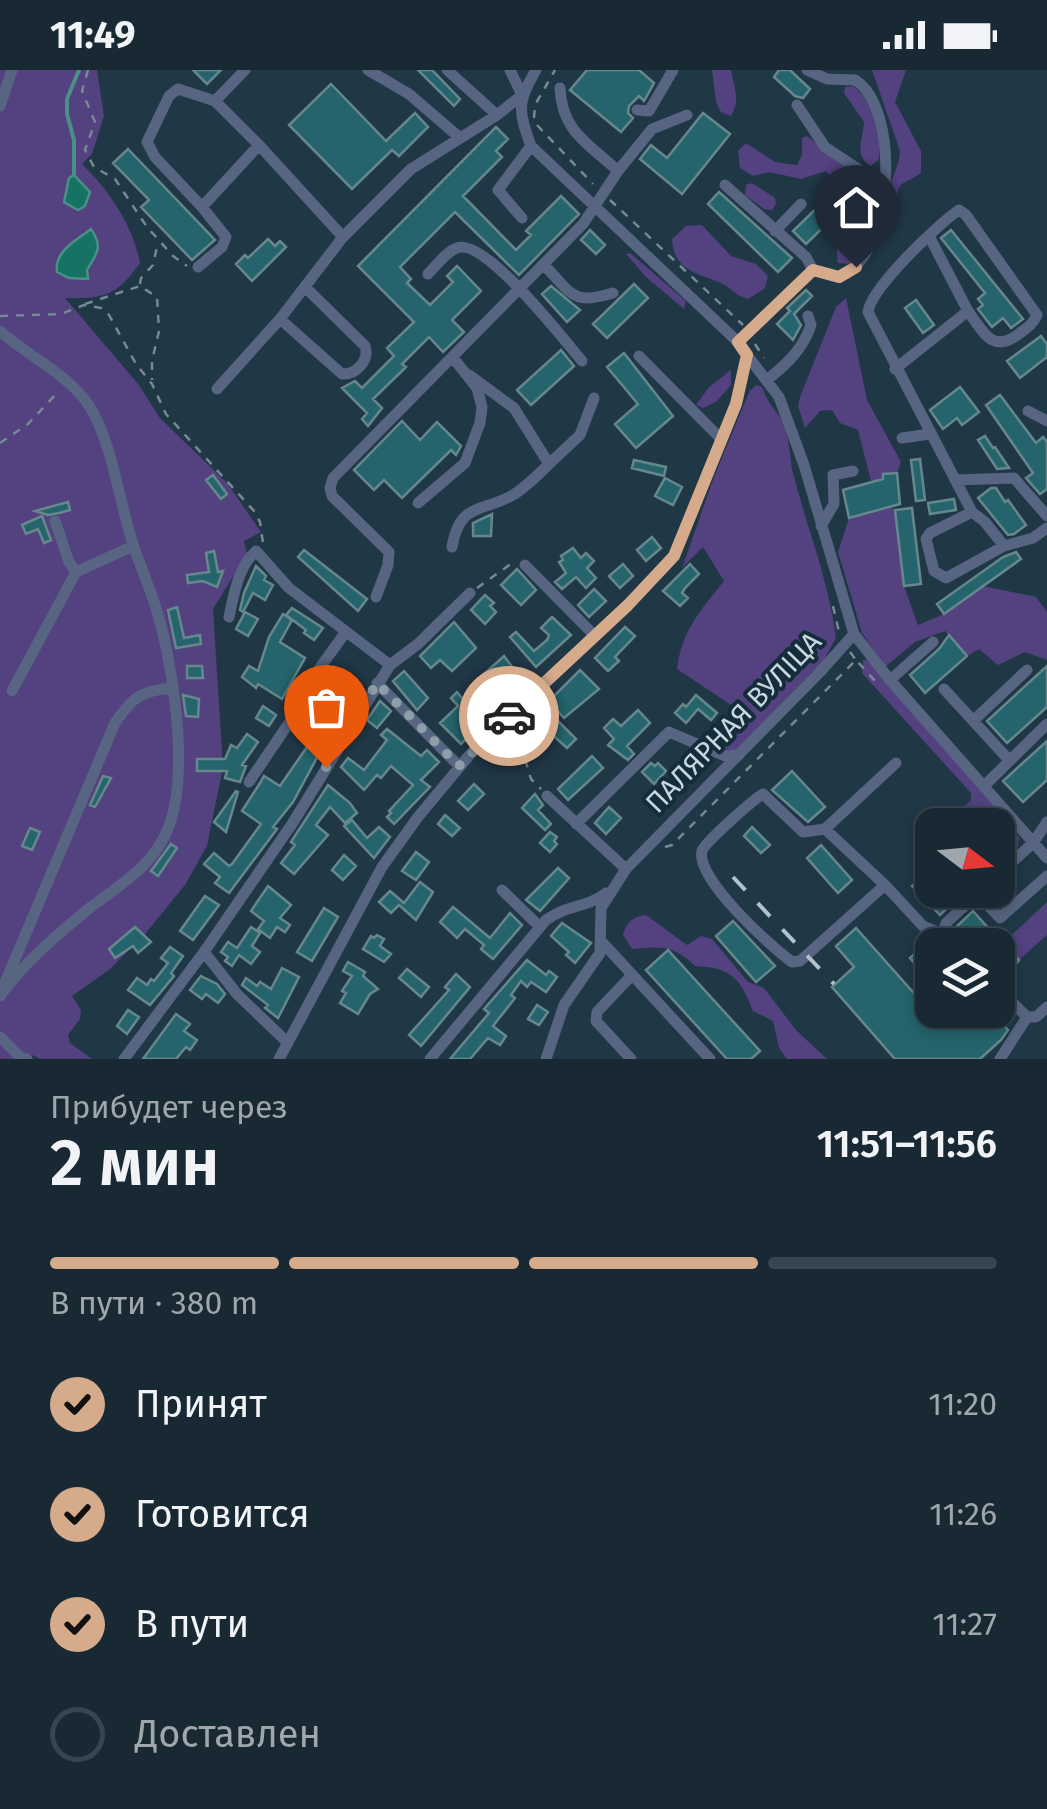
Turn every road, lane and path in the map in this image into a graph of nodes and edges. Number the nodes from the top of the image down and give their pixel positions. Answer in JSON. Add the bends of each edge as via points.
{"nodes":[{"id":1,"x":12,"y":70,"type":"edge"},
{"id":2,"x":88,"y":70,"type":"edge"},
{"id":3,"x":245,"y":70,"type":"edge"},
{"id":4,"x":368,"y":70,"type":"edge"},
{"id":5,"x":447,"y":70,"type":"edge"},
{"id":6,"x":510,"y":70,"type":"edge"},
{"id":7,"x":536,"y":70,"type":"edge"},
{"id":8,"x":555,"y":70,"type":"edge"},
{"id":9,"x":807,"y":70,"type":"edge"},
{"id":10,"x":666,"y":73,"type":"edge"},
{"id":11,"x":560,"y":88,"type":"dead end"},
{"id":12,"x":522,"y":95,"type":"junction"},
{"id":13,"x":215,"y":101,"type":"junction"},
{"id":14,"x":797,"y":105,"type":"dead end"},
{"id":15,"x":0,"y":106,"type":"edge"},
{"id":16,"x":637,"y":110,"type":"dead end"},
{"id":17,"x":496,"y":115,"type":"junction"},
{"id":18,"x":688,"y":116,"type":"dead end"},
{"id":19,"x":459,"y":137,"type":"junction"},
{"id":20,"x":260,"y":145,"type":"junction"},
{"id":21,"x":530,"y":146,"type":"junction"},
{"id":22,"x":618,"y":170,"type":"junction"},
{"id":23,"x":725,"y":184,"type":"dead end"},
{"id":24,"x":884,"y":186,"type":"junction"},
{"id":25,"x":602,"y":194,"type":"junction"},
{"id":26,"x":801,"y":204,"type":"dead end"},
{"id":27,"x":202,"y":207,"type":"junction"},
{"id":28,"x":596,"y":208,"type":"junction"},
{"id":29,"x":522,"y":218,"type":"dead end"},
{"id":30,"x":775,"y":231,"type":"junction"},
{"id":31,"x":929,"y":236,"type":"junction"},
{"id":32,"x":342,"y":238,"type":"junction"},
{"id":33,"x":158,"y":240,"type":"junction"},
{"id":34,"x":544,"y":265,"type":"junction"},
{"id":35,"x":198,"y":267,"type":"joint"},
{"id":36,"x":813,"y":270,"type":"junction"},
{"id":37,"x":428,"y":274,"type":"dead end"},
{"id":38,"x":140,"y":286,"type":"junction"},
{"id":39,"x":304,"y":287,"type":"junction"},
{"id":40,"x":521,"y":289,"type":"junction"},
{"id":41,"x":613,"y":293,"type":"dead end"},
{"id":42,"x":84,"y":305,"type":"junction"},
{"id":43,"x":968,"y":311,"type":"junction"},
{"id":44,"x":0,"y":316,"type":"edge"},
{"id":45,"x":808,"y":316,"type":"dead end"},
{"id":46,"x":280,"y":318,"type":"junction"},
{"id":47,"x":741,"y":323,"type":"dead end"},
{"id":48,"x":0,"y":331,"type":"edge"},
{"id":49,"x":738,"y":342,"type":"junction"},
{"id":50,"x":747,"y":355,"type":"junction"},
{"id":51,"x":638,"y":356,"type":"dead end"},
{"id":52,"x":454,"y":359,"type":"junction"},
{"id":53,"x":582,"y":361,"type":"dead end"},
{"id":54,"x":895,"y":369,"type":"junction"},
{"id":55,"x":469,"y":375,"type":"junction"},
{"id":56,"x":768,"y":379,"type":"junction"},
{"id":57,"x":67,"y":383,"type":"junction"},
{"id":58,"x":152,"y":384,"type":"junction"},
{"id":59,"x":217,"y":389,"type":"dead end"},
{"id":60,"x":594,"y":398,"type":"dead end"},
{"id":61,"x":1028,"y":411,"type":"dead end"},
{"id":62,"x":1047,"y":421,"type":"edge"},
{"id":63,"x":930,"y":434,"type":"junction"},
{"id":64,"x":902,"y":438,"type":"dead end"},
{"id":65,"x":721,"y":439,"type":"junction"},
{"id":66,"x":0,"y":443,"type":"edge"},
{"id":67,"x":550,"y":464,"type":"junction"},
{"id":68,"x":853,"y":471,"type":"dead end"},
{"id":69,"x":956,"y":480,"type":"junction"},
{"id":70,"x":418,"y":503,"type":"dead end"},
{"id":71,"x":972,"y":512,"type":"junction"},
{"id":72,"x":1047,"y":516,"type":"edge"},
{"id":73,"x":55,"y":521,"type":"dead end"},
{"id":74,"x":821,"y":526,"type":"junction"},
{"id":75,"x":1047,"y":528,"type":"edge"},
{"id":76,"x":133,"y":546,"type":"junction"},
{"id":77,"x":1004,"y":546,"type":"junction"},
{"id":78,"x":452,"y":547,"type":"dead end"},
{"id":79,"x":259,"y":553,"type":"junction"},
{"id":80,"x":525,"y":565,"type":"joint"},
{"id":81,"x":76,"y":572,"type":"junction"},
{"id":82,"x":470,"y":593,"type":"joint"},
{"id":83,"x":376,"y":598,"type":"dead end"},
{"id":84,"x":229,"y":616,"type":"dead end"},
{"id":85,"x":345,"y":632,"type":"junction"},
{"id":86,"x":854,"y":634,"type":"junction"},
{"id":87,"x":595,"y":636,"type":"junction"},
{"id":88,"x":933,"y":642,"type":"dead end"},
{"id":89,"x":390,"y":665,"type":"junction"},
{"id":90,"x":1027,"y":670,"type":"dead end"},
{"id":91,"x":377,"y":683,"type":"junction"},
{"id":92,"x":886,"y":685,"type":"junction"},
{"id":93,"x":172,"y":688,"type":"junction"},
{"id":94,"x":944,"y":689,"type":"dead end"},
{"id":95,"x":12,"y":691,"type":"dead end"},
{"id":96,"x":973,"y":721,"type":"junction"},
{"id":97,"x":501,"y":723,"type":"junction"},
{"id":98,"x":1047,"y":724,"type":"edge"},
{"id":99,"x":739,"y":754,"type":"junction"},
{"id":100,"x":1010,"y":760,"type":"junction"},
{"id":101,"x":896,"y":762,"type":"dead end"},
{"id":102,"x":459,"y":766,"type":"junction"},
{"id":103,"x":249,"y":782,"type":"dead end"},
{"id":104,"x":984,"y":786,"type":"junction"},
{"id":105,"x":547,"y":796,"type":"joint"},
{"id":106,"x":1047,"y":822,"type":"edge"},
{"id":107,"x":576,"y":824,"type":"junction"},
{"id":108,"x":825,"y":830,"type":"junction"},
{"id":109,"x":1033,"y":843,"type":"junction"},
{"id":110,"x":643,"y":852,"type":"junction"},
{"id":111,"x":1047,"y":858,"type":"edge"},
{"id":112,"x":1015,"y":860,"type":"edge"},
{"id":113,"x":626,"y":869,"type":"junction"},
{"id":114,"x":1047,"y":876,"type":"edge"},
{"id":115,"x":884,"y":884,"type":"junction"},
{"id":116,"x":502,"y":890,"type":"dead end"},
{"id":117,"x":609,"y":891,"type":"junction"},
{"id":118,"x":1015,"y":905,"type":"edge"},
{"id":119,"x":962,"y":908,"type":"edge"},
{"id":120,"x":992,"y":908,"type":"edge"},
{"id":121,"x":1011,"y":908,"type":"edge"},
{"id":122,"x":540,"y":927,"type":"junction"},
{"id":123,"x":928,"y":928,"type":"edge"},
{"id":124,"x":945,"y":928,"type":"edge"},
{"id":125,"x":602,"y":942,"type":"junction"},
{"id":126,"x":204,"y":952,"type":"junction"},
{"id":127,"x":632,"y":975,"type":"junction"},
{"id":128,"x":0,"y":995,"type":"edge"},
{"id":129,"x":1015,"y":1005,"type":"edge"},
{"id":130,"x":1047,"y":1008,"type":"edge"},
{"id":131,"x":1027,"y":1017,"type":"junction"},
{"id":132,"x":0,"y":1037,"type":"edge"},
{"id":133,"x":288,"y":1043,"type":"junction"},
{"id":134,"x":22,"y":1058,"type":"edge"},
{"id":135,"x":124,"y":1059,"type":"edge"},
{"id":136,"x":278,"y":1059,"type":"edge"},
{"id":137,"x":430,"y":1059,"type":"edge"},
{"id":138,"x":546,"y":1059,"type":"edge"},
{"id":139,"x":630,"y":1059,"type":"edge"},
{"id":140,"x":710,"y":1059,"type":"edge"},
{"id":141,"x":1000,"y":1059,"type":"edge"}],
"edges":[{"from":1,"to":15,"type":"street"},
{"from":2,"to":33,"type":"path","via":[[82,92],[95,122],[84,150],[94,168],[115,179]]},
{"from":3,"to":13,"type":"street"},
{"from":4,"to":19,"type":"street","via":[[410,94]]},
{"from":5,"to":17,"type":"street"},
{"from":6,"to":12,"type":"street"},
{"from":7,"to":12,"type":"street"},
{"from":8,"to":25,"type":"path","via":[[535,105],[534,122]]},
{"from":9,"to":24,"type":"street","via":[[854,80],[869,93],[885,142]]},
{"from":10,"to":16,"type":"street","via":[[649,111]]},
{"from":11,"to":22,"type":"street","via":[[569,126]]},
{"from":12,"to":17,"type":"street"},
{"from":12,"to":21,"type":"street","via":[[520,116]]},
{"from":13,"to":20,"type":"street"},
{"from":13,"to":27,"type":"street","via":[[187,89],[174,91],[148,142]]},
{"from":14,"to":24,"type":"street","via":[[825,147]]},
{"from":17,"to":19,"type":"street"},
{"from":18,"to":22,"type":"street","via":[[652,129]]},
{"from":19,"to":32,"type":"street","via":[[411,169]]},
{"from":20,"to":27,"type":"street"},
{"from":20,"to":32,"type":"street"},
{"from":21,"to":28,"type":"street","name":"ПАЛЯРНАЯ ВУЛІЦА"},
{"from":21,"to":29,"type":"street","via":[[498,190]]},
{"from":22,"to":25,"type":"street"},
{"from":23,"to":30,"type":"street"},
{"from":24,"to":36,"type":"street","via":[[874,238],[856,267],[839,277]]},
{"from":25,"to":28,"type":"street"},
{"from":25,"to":47,"type":"path"},
{"from":26,"to":30,"type":"street"},
{"from":27,"to":35,"type":"street","via":[[226,236],[222,248]]},
{"from":28,"to":34,"type":"street"},
{"from":28,"to":49,"type":"street","name":"ПАЛЯРНАЯ ВУЛІЦА"},
{"from":30,"to":36,"type":"street"},
{"from":31,"to":43,"type":"street"},
{"from":31,"to":43,"type":"street","via":[[962,211],[1037,315],[1009,342],[999,342]]},
{"from":31,"to":54,"type":"street","via":[[869,304],[870,320]]},
{"from":32,"to":39,"type":"street"},
{"from":33,"to":35,"type":"path","via":[[190,268]]},
{"from":33,"to":38,"type":"path"},
{"from":34,"to":40,"type":"street"},
{"from":34,"to":41,"type":"street","via":[[580,300]]},
{"from":36,"to":49,"type":"street"},
{"from":37,"to":40,"type":"street","via":[[454,248],[465,247]]},
{"from":38,"to":42,"type":"path"},
{"from":38,"to":58,"type":"path","via":[[157,298]]},
{"from":39,"to":46,"type":"street"},
{"from":39,"to":46,"type":"street","via":[[365,346],[364,360],[353,373],[342,374]]},
{"from":40,"to":52,"type":"street"},
{"from":40,"to":53,"type":"street"},
{"from":42,"to":44,"type":"path","via":[[61,314]]},
{"from":42,"to":58,"type":"path","via":[[109,315]]},
{"from":43,"to":54,"type":"street"},
{"from":45,"to":56,"type":"street","via":[[812,325],[804,343]]},
{"from":46,"to":59,"type":"street"},
{"from":48,"to":57,"type":"street"},
{"from":49,"to":50,"type":"street","name":"ПАЛЯРНАЯ ВУЛІЦА"},
{"from":50,"to":56,"type":"street","name":"ПАЛЯРНАЯ ВУЛІЦА"},
{"from":50,"to":65,"type":"street"},
{"from":51,"to":65,"type":"street"},
{"from":52,"to":55,"type":"street"},
{"from":52,"to":83,"type":"street","via":[[330,484],[335,500],[387,548]]},
{"from":54,"to":63,"type":"street"},
{"from":55,"to":67,"type":"street","via":[[514,408]]},
{"from":55,"to":70,"type":"street","via":[[482,407],[470,455]]},
{"from":56,"to":74,"type":"street","name":"ПАЛЯРНАЯ ВУЛІЦА"},
{"from":57,"to":66,"type":"path"},
{"from":57,"to":76,"type":"street","via":[[97,422]]},
{"from":58,"to":79,"type":"path","via":[[166,414],[254,510],[264,537]]},
{"from":60,"to":67,"type":"street","via":[[580,436]]},
{"from":61,"to":62,"type":"street"},
{"from":63,"to":64,"type":"street"},
{"from":63,"to":69,"type":"street"},
{"from":65,"to":87,"type":"street","via":[[674,556]]},
{"from":67,"to":78,"type":"street","via":[[518,492],[467,514]]},
{"from":68,"to":74,"type":"street","via":[[834,475],[834,504]]},
{"from":69,"to":71,"type":"street"},
{"from":69,"to":72,"type":"street","via":[[1014,478]]},
{"from":71,"to":77,"type":"street"},
{"from":71,"to":77,"type":"street","via":[[928,535],[937,574],[946,578]]},
{"from":73,"to":81,"type":"street"},
{"from":74,"to":86,"type":"street","name":"ПАЛЯРНАЯ ВУЛІЦА"},
{"from":75,"to":77,"type":"street"},
{"from":76,"to":81,"type":"street"},
{"from":76,"to":93,"type":"street","via":[[154,601]]},
{"from":79,"to":84,"type":"street","via":[[251,554],[236,585]]},
{"from":79,"to":85,"type":"street","via":[[289,588]]},
{"from":80,"to":82,"type":"path","via":[[513,560]]},
{"from":80,"to":87,"type":"street"},
{"from":81,"to":95,"type":"street"},
{"from":82,"to":89,"type":"street"},
{"from":85,"to":89,"type":"street"},
{"from":85,"to":103,"type":"street"},
{"from":86,"to":92,"type":"street"},
{"from":86,"to":99,"type":"street","name":"ПАЛЯРНАЯ ВУЛІЦА"},
{"from":87,"to":97,"type":"street"},
{"from":88,"to":92,"type":"street"},
{"from":89,"to":91,"type":"street"},
{"from":90,"to":96,"type":"street"},
{"from":91,"to":102,"type":"street"},
{"from":91,"to":126,"type":"street"},
{"from":92,"to":104,"type":"street"},
{"from":92,"to":110,"type":"path","via":[[856,660],[672,845]]},
{"from":93,"to":128,"type":"street","via":[[146,691],[115,723]]},
{"from":93,"to":128,"type":"street","via":[[178,794],[166,832],[147,864],[81,915]]},
{"from":94,"to":96,"type":"street"},
{"from":96,"to":100,"type":"street"},
{"from":97,"to":102,"type":"street"},
{"from":97,"to":105,"type":"path"},
{"from":98,"to":100,"type":"street"},
{"from":99,"to":107,"type":"street","via":[[725,756],[669,732]]},
{"from":99,"to":110,"type":"street","name":"ПАЛЯРНАЯ ВУЛІЦА"},
{"from":100,"to":104,"type":"street"},
{"from":101,"to":108,"type":"street"},
{"from":102,"to":133,"type":"street","via":[[382,867]]},
{"from":104,"to":109,"type":"street"},
{"from":105,"to":107,"type":"street"},
{"from":106,"to":109,"type":"street"},
{"from":107,"to":113,"type":"street"},
{"from":108,"to":115,"type":"street"},
{"from":108,"to":115,"type":"street","via":[[803,832],[764,794],[710,838],[702,851],[704,871],[792,962]]},
{"from":109,"to":111,"type":"street"},
{"from":109,"to":112,"type":"street"},
{"from":110,"to":113,"type":"street","name":"ПАЛЯРНАЯ ВУЛІЦА"},
{"from":113,"to":117,"type":"street","name":"ПАЛЯРНАЯ ВУЛІЦА"},
{"from":114,"to":118,"type":"street"},
{"from":115,"to":123,"type":"street"},
{"from":116,"to":122,"type":"street"},
{"from":117,"to":122,"type":"street","via":[[564,908]]},
{"from":117,"to":125,"type":"street","name":"ПАЛЯРНАЯ ВУЛІЦА","via":[[601,908]]},
{"from":119,"to":124,"type":"street"},
{"from":120,"to":121,"type":"street","via":[[1000,918]]},
{"from":122,"to":137,"type":"street"},
{"from":125,"to":127,"type":"street"},
{"from":125,"to":138,"type":"street","name":"ПАЛЯРНАЯ ВУЛІЦА","via":[[596,962],[564,1005]]},
{"from":126,"to":133,"type":"street"},
{"from":126,"to":135,"type":"street"},
{"from":127,"to":139,"type":"street","via":[[596,1021]]},
{"from":127,"to":140,"type":"street"},
{"from":129,"to":131,"type":"street"},
{"from":130,"to":131,"type":"street"},
{"from":131,"to":141,"type":"street"},
{"from":132,"to":134,"type":"street"},
{"from":133,"to":136,"type":"street"}]}
